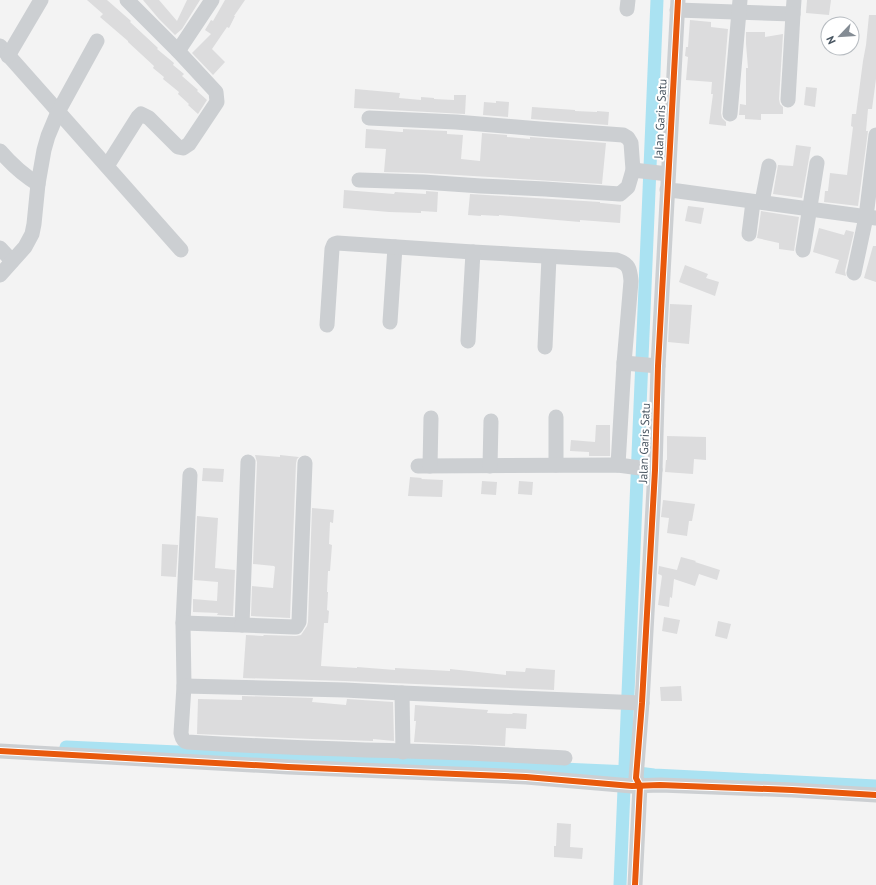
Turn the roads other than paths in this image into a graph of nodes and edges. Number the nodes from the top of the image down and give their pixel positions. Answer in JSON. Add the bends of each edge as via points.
{"nodes":[{"id":1,"x":41,"y":0,"type":"edge"},
{"id":2,"x":127,"y":0,"type":"edge"},
{"id":3,"x":212,"y":0,"type":"edge"},
{"id":4,"x":678,"y":5,"type":"edge"},
{"id":5,"x":740,"y":6,"type":"edge"},
{"id":6,"x":794,"y":7,"type":"edge"},
{"id":7,"x":97,"y":41,"type":"dead end"},
{"id":8,"x":4,"y":51,"type":"edge"},
{"id":9,"x":178,"y":51,"type":"junction"},
{"id":10,"x":788,"y":100,"type":"dead end"},
{"id":11,"x":58,"y":112,"type":"junction"},
{"id":12,"x":730,"y":114,"type":"dead end"},
{"id":13,"x":368,"y":118,"type":"dead end"},
{"id":14,"x":876,"y":135,"type":"edge"},
{"id":15,"x":0,"y":151,"type":"edge"},
{"id":16,"x":817,"y":163,"type":"dead end"},
{"id":17,"x":107,"y":166,"type":"junction"},
{"id":18,"x":769,"y":166,"type":"dead end"},
{"id":19,"x":637,"y":170,"type":"junction"},
{"id":20,"x":665,"y":173,"type":"junction"},
{"id":21,"x":359,"y":180,"type":"dead end"},
{"id":22,"x":38,"y":184,"type":"junction"},
{"id":23,"x":667,"y":190,"type":"junction"},
{"id":24,"x":757,"y":202,"type":"junction"},
{"id":25,"x":810,"y":209,"type":"junction"},
{"id":26,"x":871,"y":217,"type":"edge"},
{"id":27,"x":749,"y":234,"type":"dead end"},
{"id":28,"x":395,"y":247,"type":"junction"},
{"id":29,"x":0,"y":248,"type":"edge"},
{"id":30,"x":180,"y":250,"type":"dead end"},
{"id":31,"x":803,"y":250,"type":"dead end"},
{"id":32,"x":473,"y":252,"type":"junction"},
{"id":33,"x":549,"y":257,"type":"junction"},
{"id":34,"x":12,"y":261,"type":"junction"},
{"id":35,"x":854,"y":273,"type":"dead end"},
{"id":36,"x":0,"y":275,"type":"edge"},
{"id":37,"x":390,"y":322,"type":"dead end"},
{"id":38,"x":327,"y":325,"type":"dead end"},
{"id":39,"x":468,"y":341,"type":"dead end"},
{"id":40,"x":545,"y":347,"type":"dead end"},
{"id":41,"x":627,"y":363,"type":"junction"},
{"id":42,"x":655,"y":366,"type":"junction"},
{"id":43,"x":431,"y":418,"type":"dead end"},
{"id":44,"x":556,"y":418,"type":"dead end"},
{"id":45,"x":491,"y":421,"type":"dead end"},
{"id":46,"x":248,"y":462,"type":"dead end"},
{"id":47,"x":305,"y":463,"type":"dead end"},
{"id":48,"x":556,"y":465,"type":"junction"},
{"id":49,"x":490,"y":466,"type":"junction"},
{"id":50,"x":622,"y":466,"type":"junction"},
{"id":51,"x":651,"y":469,"type":"junction"},
{"id":52,"x":190,"y":475,"type":"dead end"},
{"id":53,"x":183,"y":623,"type":"junction"},
{"id":54,"x":242,"y":625,"type":"junction"},
{"id":55,"x":184,"y":686,"type":"junction"},
{"id":56,"x":402,"y":693,"type":"junction"},
{"id":57,"x":638,"y":703,"type":"junction"},
{"id":58,"x":0,"y":752,"type":"edge"},
{"id":59,"x":403,"y":752,"type":"junction"},
{"id":60,"x":565,"y":758,"type":"dead end"},
{"id":61,"x":636,"y":779,"type":"junction"},
{"id":62,"x":876,"y":795,"type":"edge"},
{"id":63,"x":635,"y":885,"type":"edge"}],
"edges":[{"from":1,"to":8,"type":"street"},
{"from":2,"to":9,"type":"street"},
{"from":3,"to":9,"type":"street"},
{"from":4,"to":5,"type":"street"},
{"from":4,"to":20,"type":"street","name":"Jalan Garis Satu"},
{"from":5,"to":6,"type":"street"},
{"from":5,"to":12,"type":"street"},
{"from":6,"to":10,"type":"street"},
{"from":7,"to":11,"type":"street"},
{"from":8,"to":11,"type":"street"},
{"from":9,"to":17,"type":"street","via":[[216,92],[217,102],[189,144],[183,148],[141,114]]},
{"from":11,"to":17,"type":"street"},
{"from":11,"to":22,"type":"street","via":[[44,150]]},
{"from":13,"to":19,"type":"street","via":[[623,135],[631,143]]},
{"from":14,"to":26,"type":"street"},
{"from":15,"to":22,"type":"street","via":[[13,165]]},
{"from":16,"to":25,"type":"street"},
{"from":17,"to":30,"type":"street"},
{"from":18,"to":24,"type":"street"},
{"from":19,"to":20,"type":"street"},
{"from":19,"to":21,"type":"street","via":[[628,187],[620,194]]},
{"from":20,"to":23,"type":"street","name":"Jalan Garis Satu"},
{"from":22,"to":34,"type":"street","via":[[32,234],[25,247]]},
{"from":23,"to":24,"type":"street"},
{"from":23,"to":42,"type":"street","name":"Jalan Garis Satu"},
{"from":24,"to":25,"type":"street"},
{"from":24,"to":27,"type":"street"},
{"from":25,"to":26,"type":"street"},
{"from":25,"to":31,"type":"street"},
{"from":26,"to":35,"type":"street"},
{"from":28,"to":32,"type":"street"},
{"from":28,"to":37,"type":"street"},
{"from":28,"to":38,"type":"street","via":[[334,244]]},
{"from":29,"to":34,"type":"street"},
{"from":32,"to":33,"type":"street"},
{"from":32,"to":39,"type":"street"},
{"from":33,"to":40,"type":"street"},
{"from":33,"to":41,"type":"street","via":[[617,260],[628,266],[631,280]]},
{"from":34,"to":36,"type":"street"},
{"from":41,"to":42,"type":"street"},
{"from":41,"to":50,"type":"street"},
{"from":42,"to":51,"type":"street","name":"Jalan Garis Satu"},
{"from":43,"to":49,"type":"street","via":[[424,466]]},
{"from":44,"to":48,"type":"street"},
{"from":45,"to":49,"type":"street"},
{"from":46,"to":54,"type":"street"},
{"from":47,"to":54,"type":"street","via":[[299,622],[296,627]]},
{"from":48,"to":49,"type":"street"},
{"from":48,"to":50,"type":"street"},
{"from":50,"to":51,"type":"street"},
{"from":51,"to":57,"type":"street","name":"Jalan Garis Satu"},
{"from":52,"to":53,"type":"street"},
{"from":53,"to":54,"type":"street"},
{"from":53,"to":55,"type":"street"},
{"from":55,"to":56,"type":"street"},
{"from":55,"to":59,"type":"street","via":[[182,738],[187,742]]},
{"from":56,"to":57,"type":"street"},
{"from":56,"to":59,"type":"street"},
{"from":57,"to":61,"type":"street","name":"Jalan Garis Satu"},
{"from":58,"to":61,"type":"street","via":[[526,777],[612,784]]},
{"from":59,"to":60,"type":"street"},
{"from":61,"to":62,"type":"street","via":[[660,785]]},
{"from":61,"to":63,"type":"street","name":"Jalan Garis Satu"}]}
